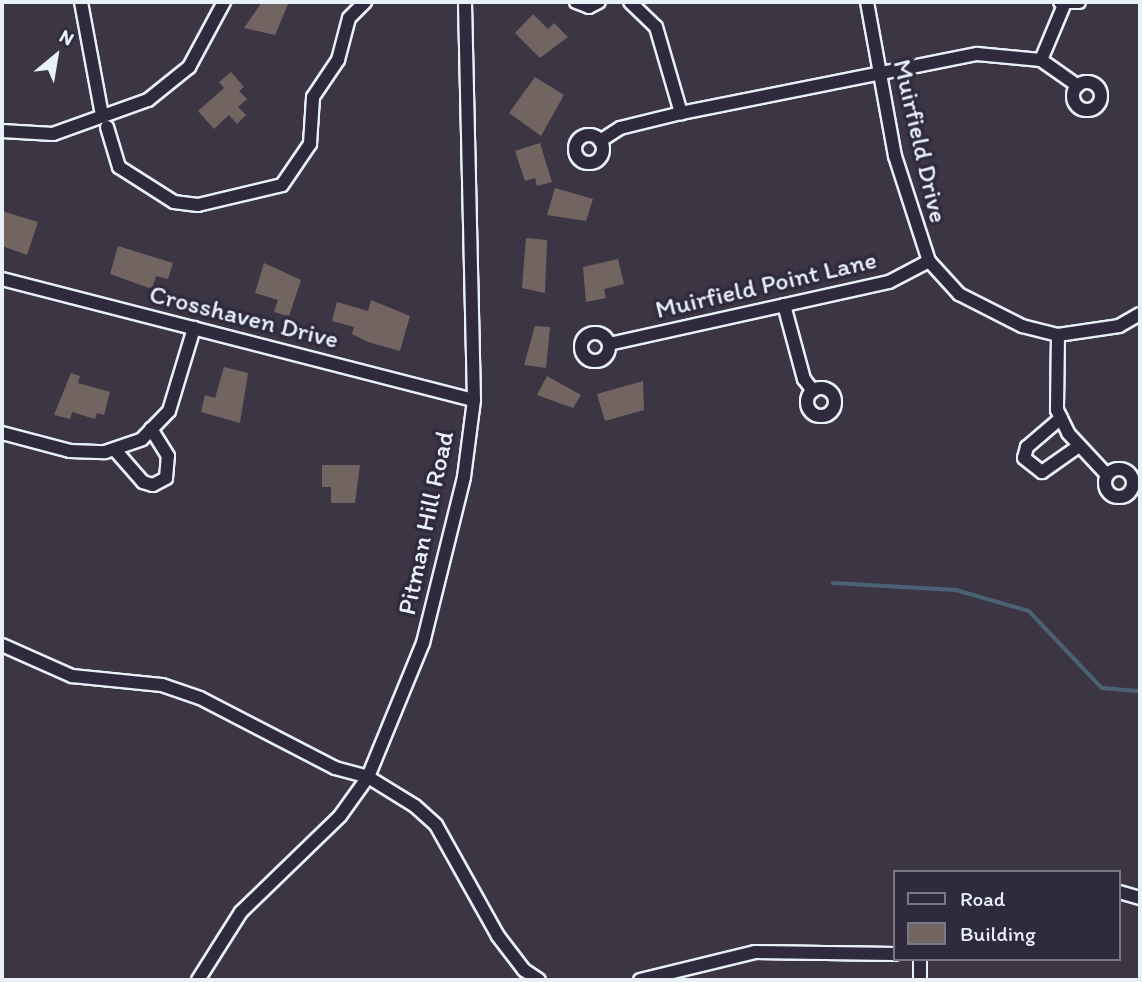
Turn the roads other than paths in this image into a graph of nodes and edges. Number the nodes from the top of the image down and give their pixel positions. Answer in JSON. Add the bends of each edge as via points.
{"nodes":[{"id":1,"x":81,"y":2,"type":"edge"},
{"id":2,"x":224,"y":2,"type":"edge"},
{"id":3,"x":365,"y":2,"type":"edge"},
{"id":4,"x":465,"y":2,"type":"edge"},
{"id":5,"x":576,"y":2,"type":"edge"},
{"id":6,"x":598,"y":2,"type":"edge"},
{"id":7,"x":630,"y":2,"type":"edge"},
{"id":8,"x":867,"y":2,"type":"edge"},
{"id":9,"x":1079,"y":2,"type":"edge"},
{"id":10,"x":1062,"y":3,"type":"edge"},
{"id":11,"x":1041,"y":60,"type":"junction"},
{"id":12,"x":880,"y":75,"type":"junction"},
{"id":13,"x":1078,"y":86,"type":"dead end"},
{"id":14,"x":101,"y":110,"type":"dead end"},
{"id":15,"x":681,"y":113,"type":"junction"},
{"id":16,"x":107,"y":127,"type":"dead end"},
{"id":17,"x":2,"y":131,"type":"edge"},
{"id":18,"x":600,"y":141,"type":"dead end"},
{"id":19,"x":929,"y":261,"type":"junction"},
{"id":20,"x":2,"y":279,"type":"edge"},
{"id":21,"x":784,"y":305,"type":"junction"},
{"id":22,"x":1140,"y":314,"type":"edge"},
{"id":23,"x":194,"y":328,"type":"junction"},
{"id":24,"x":1058,"y":335,"type":"junction"},
{"id":25,"x":609,"y":344,"type":"dead end"},
{"id":26,"x":813,"y":391,"type":"dead end"},
{"id":27,"x":474,"y":400,"type":"junction"},
{"id":28,"x":1061,"y":418,"type":"junction"},
{"id":29,"x":151,"y":429,"type":"junction"},
{"id":30,"x":2,"y":433,"type":"edge"},
{"id":31,"x":1079,"y":446,"type":"junction"},
{"id":32,"x":115,"y":450,"type":"junction"},
{"id":33,"x":1107,"y":475,"type":"dead end"},
{"id":34,"x":2,"y":645,"type":"edge"},
{"id":35,"x":368,"y":777,"type":"junction"},
{"id":36,"x":1121,"y":893,"type":"edge"},
{"id":37,"x":1140,"y":898,"type":"edge"},
{"id":38,"x":894,"y":954,"type":"edge"},
{"id":39,"x":920,"y":961,"type":"edge"},
{"id":40,"x":198,"y":980,"type":"edge"},
{"id":41,"x":539,"y":980,"type":"edge"},
{"id":42,"x":640,"y":980,"type":"edge"},
{"id":43,"x":920,"y":980,"type":"edge"}],
"edges":[{"from":1,"to":14,"type":"street"},
{"from":2,"to":17,"type":"street","via":[[190,67],[148,100],[52,134]]},
{"from":3,"to":16,"type":"street","via":[[349,18],[338,60],[313,96],[310,144],[282,185],[207,204],[174,202],[119,167]]},
{"from":4,"to":27,"type":"street","name":"Pitman Hill Road"},
{"from":5,"to":6,"type":"street","via":[[589,7]]},
{"from":7,"to":15,"type":"street","via":[[656,27]]},
{"from":8,"to":12,"type":"street","name":"Muirfield Drive"},
{"from":9,"to":10,"type":"street"},
{"from":10,"to":11,"type":"street"},
{"from":11,"to":12,"type":"street","via":[[977,54]]},
{"from":11,"to":13,"type":"street"},
{"from":12,"to":15,"type":"street"},
{"from":12,"to":19,"type":"street","name":"Muirfield Drive","via":[[906,202]]},
{"from":15,"to":18,"type":"street","via":[[620,128]]},
{"from":19,"to":21,"type":"street","name":"Muirfield Point Lane","via":[[889,282]]},
{"from":19,"to":24,"type":"street","name":"Muirfield Drive","via":[[959,295],[986,312]]},
{"from":20,"to":23,"type":"street","name":"Crosshaven Drive"},
{"from":21,"to":25,"type":"street","name":"Muirfield Point Lane"},
{"from":21,"to":26,"type":"street","via":[[804,379]]},
{"from":22,"to":24,"type":"street","name":"Muirfield Drive","via":[[1119,326]]},
{"from":23,"to":27,"type":"street","name":"Crosshaven Drive"},
{"from":23,"to":29,"type":"street","via":[[169,411]]},
{"from":24,"to":28,"type":"street","via":[[1055,376]]},
{"from":27,"to":35,"type":"street","name":"Pitman Hill Road","via":[[464,477],[423,643]]},
{"from":28,"to":31,"type":"street"},
{"from":28,"to":31,"type":"street","via":[[1027,447],[1024,458],[1042,472]]},
{"from":29,"to":32,"type":"street"},
{"from":29,"to":32,"type":"street","via":[[168,456],[166,478],[153,485],[143,482]]},
{"from":30,"to":32,"type":"street","via":[[70,451]]},
{"from":31,"to":33,"type":"street"},
{"from":34,"to":35,"type":"street","via":[[72,676],[162,685],[200,698],[335,768]]},
{"from":35,"to":40,"type":"street","name":"Pitman Hill Road","via":[[340,816],[241,912]]},
{"from":35,"to":41,"type":"street","via":[[436,825],[498,936],[524,970]]},
{"from":36,"to":37,"type":"street"},
{"from":38,"to":42,"type":"street","via":[[755,952]]},
{"from":39,"to":43,"type":"street"}]}
